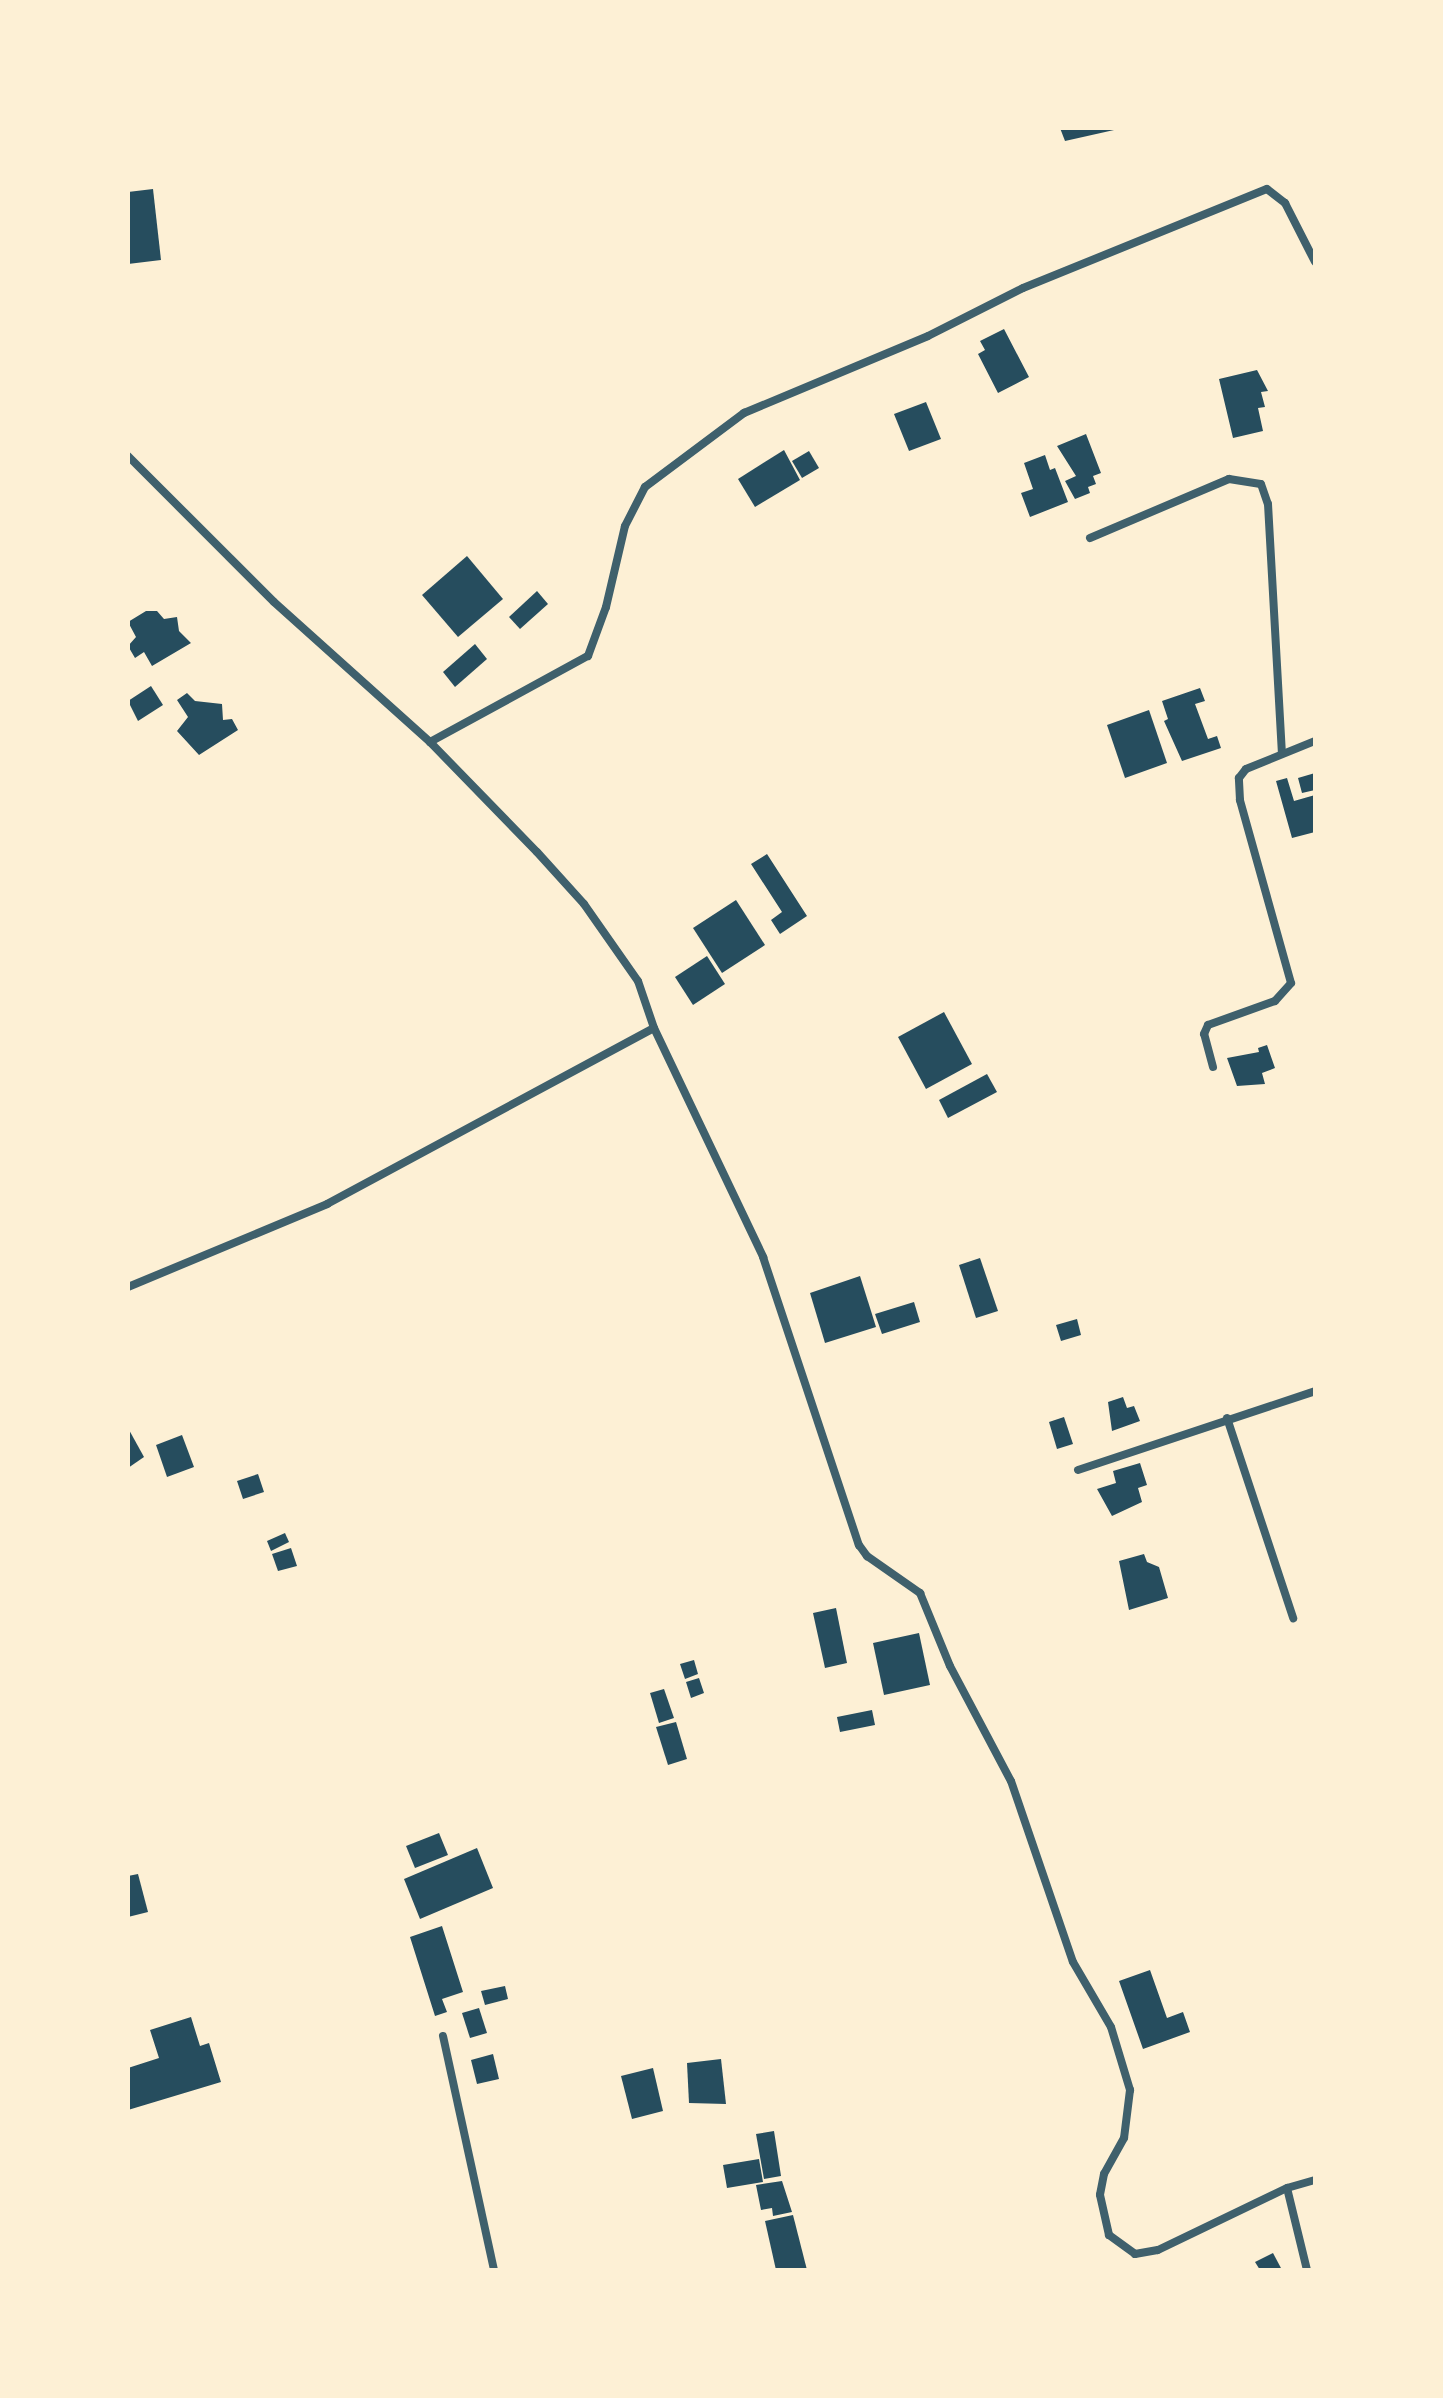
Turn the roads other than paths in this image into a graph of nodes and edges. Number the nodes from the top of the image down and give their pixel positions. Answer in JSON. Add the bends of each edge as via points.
{"nodes":[{"id":1,"x":1315,"y":262,"type":"edge"},
{"id":2,"x":128,"y":456,"type":"edge"},
{"id":3,"x":1090,"y":538,"type":"dead end"},
{"id":4,"x":1315,"y":741,"type":"edge"},
{"id":5,"x":430,"y":742,"type":"junction"},
{"id":6,"x":1282,"y":753,"type":"junction"},
{"id":7,"x":654,"y":1028,"type":"junction"},
{"id":8,"x":1213,"y":1067,"type":"dead end"},
{"id":9,"x":128,"y":1287,"type":"edge"},
{"id":10,"x":1315,"y":1391,"type":"edge"},
{"id":11,"x":1227,"y":1418,"type":"junction"},
{"id":12,"x":1078,"y":1470,"type":"dead end"},
{"id":13,"x":1293,"y":1618,"type":"dead end"},
{"id":14,"x":443,"y":2036,"type":"dead end"},
{"id":15,"x":1315,"y":2180,"type":"edge"},
{"id":16,"x":1287,"y":2188,"type":"junction"},
{"id":17,"x":494,"y":2270,"type":"edge"},
{"id":18,"x":1307,"y":2270,"type":"edge"}],
"edges":[{"from":1,"to":5,"type":"street","via":[[1285,203],[1267,189],[1023,288],[928,336],[744,413],[645,487],[625,526],[588,656]]},
{"from":2,"to":5,"type":"street","via":[[274,602]]},
{"from":3,"to":6,"type":"street","via":[[1229,479],[1261,484],[1268,504]]},
{"from":4,"to":6,"type":"street"},
{"from":5,"to":7,"type":"street","via":[[584,904],[638,981]]},
{"from":6,"to":8,"type":"street","via":[[1246,769],[1238,785],[1291,983],[1275,1001],[1208,1025],[1204,1034]]},
{"from":7,"to":9,"type":"street","via":[[327,1204]]},
{"from":7,"to":16,"type":"street","via":[[763,1257],[859,1545],[920,1593],[950,1666],[1011,1781],[1073,1962],[1111,2027],[1130,2090],[1124,2138],[1104,2174],[1100,2195],[1109,2235],[1135,2254],[1158,2250]]},
{"from":10,"to":11,"type":"street"},
{"from":11,"to":12,"type":"street"},
{"from":11,"to":13,"type":"street"},
{"from":14,"to":17,"type":"street"},
{"from":15,"to":16,"type":"street"},
{"from":16,"to":18,"type":"street"}]}
